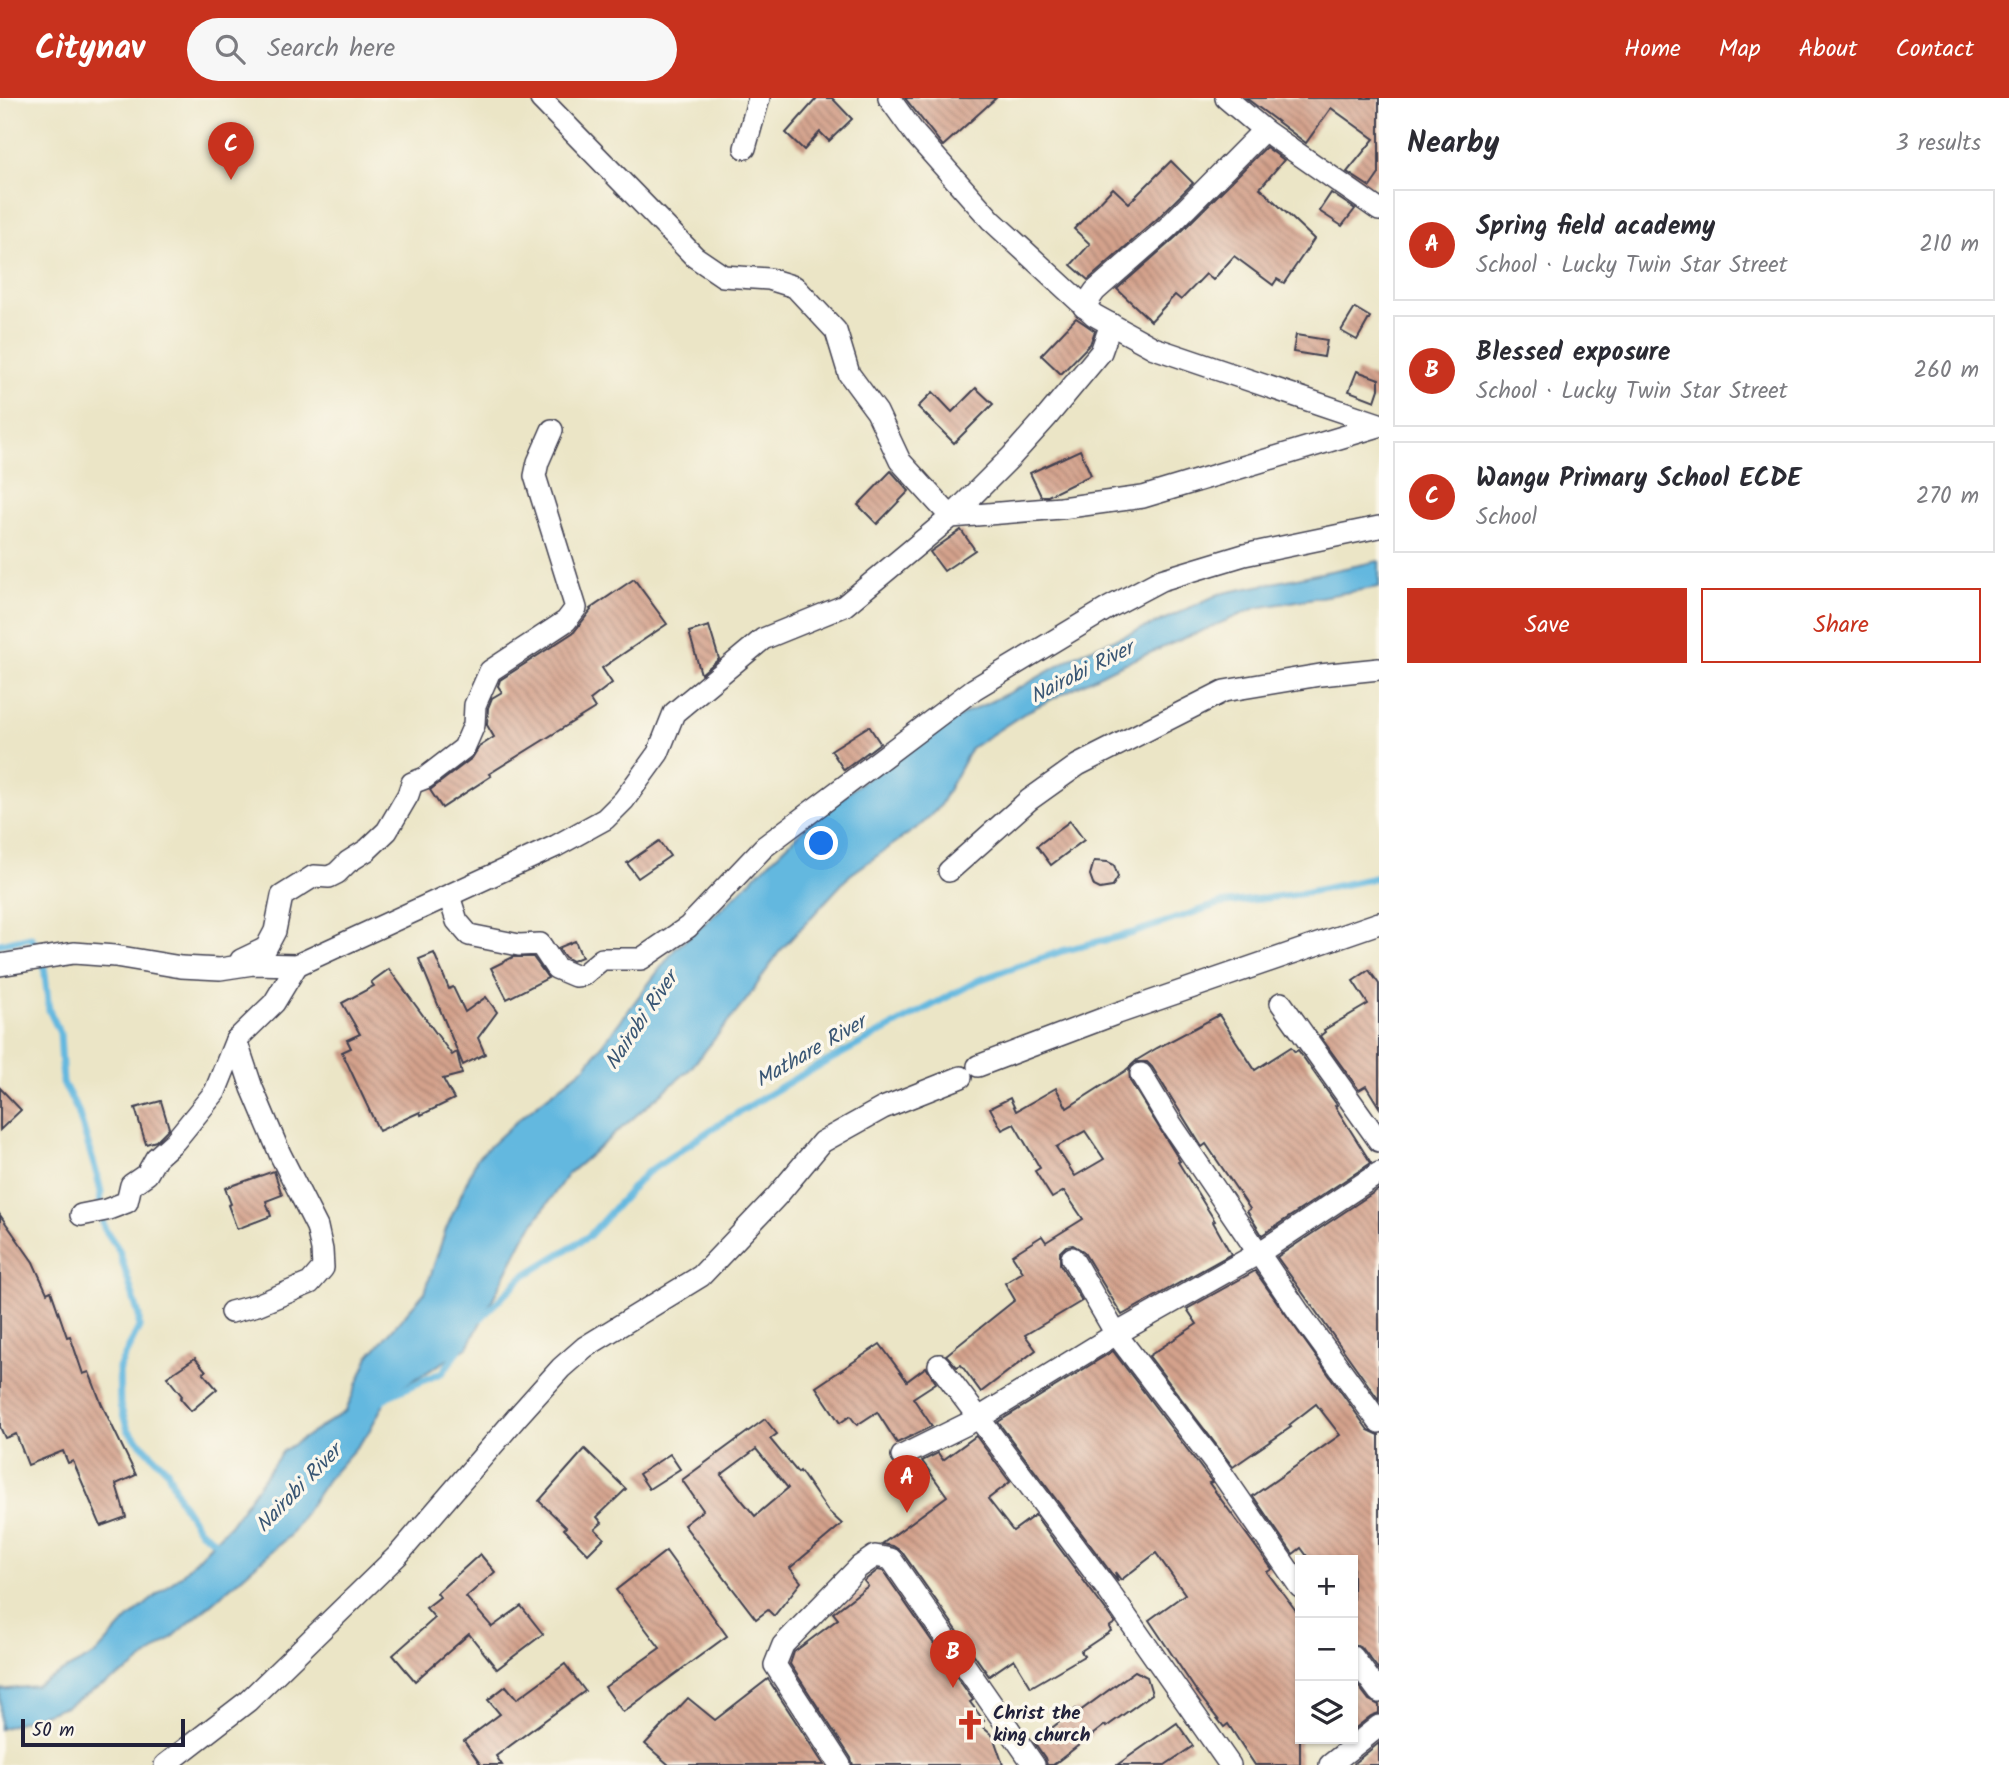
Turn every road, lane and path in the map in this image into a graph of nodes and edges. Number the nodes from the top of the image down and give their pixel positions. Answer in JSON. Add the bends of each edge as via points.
{"nodes":[{"id":1,"x":759,"y":98,"type":"edge"},
{"id":2,"x":889,"y":98,"type":"edge"},
{"id":3,"x":1226,"y":98,"type":"edge"},
{"id":4,"x":541,"y":99,"type":"edge"},
{"id":5,"x":1264,"y":130,"type":"junction"},
{"id":6,"x":745,"y":148,"type":"dead end"},
{"id":7,"x":1379,"y":210,"type":"edge"},
{"id":8,"x":1084,"y":307,"type":"junction"},
{"id":9,"x":1111,"y":324,"type":"junction"},
{"id":10,"x":1379,"y":425,"type":"edge"},
{"id":11,"x":552,"y":430,"type":"dead end"},
{"id":12,"x":951,"y":517,"type":"junction"},
{"id":13,"x":1379,"y":527,"type":"edge"},
{"id":14,"x":1379,"y":669,"type":"edge"},
{"id":15,"x":949,"y":871,"type":"dead end"},
{"id":16,"x":449,"y":896,"type":"junction"},
{"id":17,"x":1379,"y":923,"type":"edge"},
{"id":18,"x":0,"y":965,"type":"edge"},
{"id":19,"x":297,"y":965,"type":"junction"},
{"id":20,"x":220,"y":969,"type":"junction"},
{"id":21,"x":1281,"y":1003,"type":"dead end"},
{"id":22,"x":236,"y":1040,"type":"junction"},
{"id":23,"x":1142,"y":1074,"type":"dead end"},
{"id":24,"x":1379,"y":1141,"type":"edge"},
{"id":25,"x":1379,"y":1173,"type":"edge"},
{"id":26,"x":95,"y":1213,"type":"dead end"},
{"id":27,"x":1259,"y":1253,"type":"junction"},
{"id":28,"x":1072,"y":1258,"type":"dead end"},
{"id":29,"x":231,"y":1312,"type":"dead end"},
{"id":30,"x":1116,"y":1334,"type":"junction"},
{"id":31,"x":939,"y":1365,"type":"dead end"},
{"id":32,"x":979,"y":1418,"type":"junction"},
{"id":33,"x":1379,"y":1422,"type":"edge"},
{"id":34,"x":902,"y":1456,"type":"dead end"},
{"id":35,"x":1295,"y":1580,"type":"edge"},
{"id":36,"x":1358,"y":1664,"type":"edge"},
{"id":37,"x":1379,"y":1692,"type":"edge"},
{"id":38,"x":1379,"y":1726,"type":"edge"},
{"id":39,"x":165,"y":1765,"type":"edge"},
{"id":40,"x":841,"y":1765,"type":"edge"},
{"id":41,"x":1034,"y":1765,"type":"edge"},
{"id":42,"x":1230,"y":1765,"type":"edge"},
{"id":43,"x":1329,"y":1765,"type":"edge"}],
"edges":[{"from":1,"to":6,"type":"street"},
{"from":2,"to":8,"type":"street","via":[[991,220]]},
{"from":3,"to":5,"type":"street"},
{"from":4,"to":12,"type":"street","via":[[695,257],[723,276],[769,279],[795,287],[836,331],[849,373],[877,412],[900,461]]},
{"from":5,"to":7,"type":"street"},
{"from":5,"to":8,"type":"street","via":[[1167,228],[1095,291]]},
{"from":8,"to":9,"type":"street"},
{"from":9,"to":10,"type":"street","via":[[1154,348]]},
{"from":9,"to":12,"type":"street","via":[[1101,352],[1011,457]]},
{"from":10,"to":12,"type":"street","via":[[1143,497]]},
{"from":11,"to":20,"type":"street","via":[[535,476],[576,608],[566,621],[490,671],[464,748],[412,783],[387,831],[337,873],[314,876],[283,895],[266,948]]},
{"from":12,"to":16,"type":"street","via":[[844,606],[763,639],[674,713],[658,753],[605,819]]},
{"from":13,"to":16,"type":"street","via":[[1244,555],[1161,580],[1110,607],[974,689],[764,847],[688,927],[641,959],[602,959],[575,976],[556,968],[540,944],[519,945],[468,935],[457,921]]},
{"from":14,"to":15,"type":"street","via":[[1224,691],[1077,765],[1029,800]]},
{"from":16,"to":19,"type":"street"},
{"from":17,"to":39,"type":"street","via":[[1118,1013],[883,1108],[822,1142],[701,1276],[585,1347],[561,1368],[398,1555],[248,1701]]},
{"from":18,"to":20,"type":"street","via":[[74,953]]},
{"from":19,"to":20,"type":"street"},
{"from":19,"to":22,"type":"street","via":[[274,1003]]},
{"from":21,"to":24,"type":"street"},
{"from":22,"to":26,"type":"street","via":[[215,1092],[147,1174],[131,1185],[127,1202]]},
{"from":22,"to":29,"type":"street","via":[[280,1154],[317,1227],[323,1268],[310,1283]]},
{"from":23,"to":27,"type":"street"},
{"from":25,"to":27,"type":"street"},
{"from":27,"to":30,"type":"street"},
{"from":27,"to":33,"type":"street"},
{"from":28,"to":30,"type":"street"},
{"from":30,"to":32,"type":"street"},
{"from":30,"to":35,"type":"street","via":[[1216,1465]]},
{"from":31,"to":32,"type":"street"},
{"from":32,"to":34,"type":"street"},
{"from":32,"to":42,"type":"street"},
{"from":36,"to":37,"type":"street"},
{"from":38,"to":43,"type":"street"},
{"from":40,"to":41,"type":"street","via":[[775,1665],[783,1645],[859,1567],[876,1556],[891,1559]]}]}
